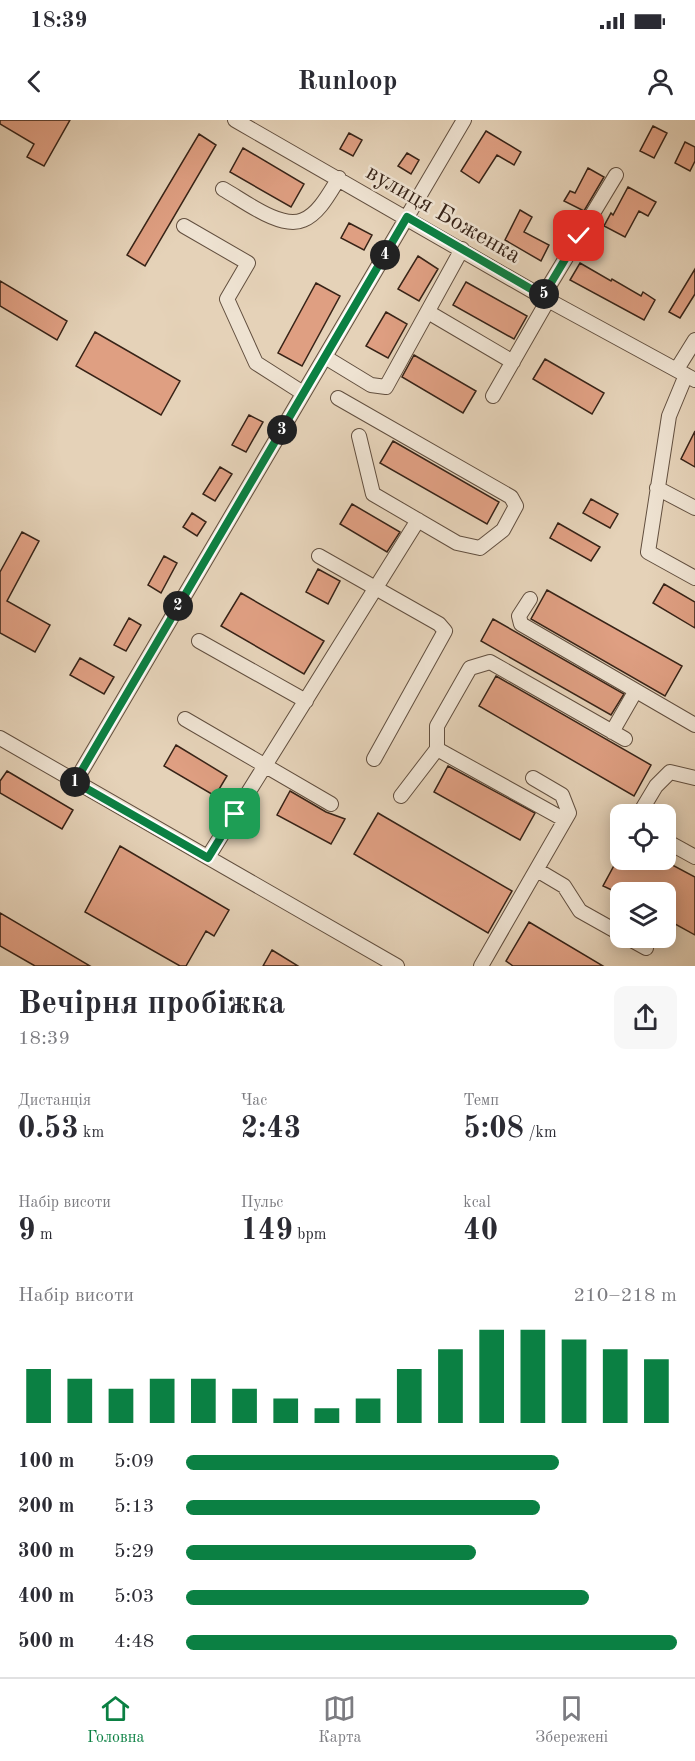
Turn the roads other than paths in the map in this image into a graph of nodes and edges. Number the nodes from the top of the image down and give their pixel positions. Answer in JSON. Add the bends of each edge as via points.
{"nodes":[{"id":1,"x":235,"y":120,"type":"edge"},
{"id":2,"x":465,"y":120,"type":"edge"},
{"id":3,"x":616,"y":175,"type":"dead end"},
{"id":4,"x":339,"y":178,"type":"junction"},
{"id":5,"x":223,"y":189,"type":"dead end"},
{"id":6,"x":407,"y":217,"type":"junction"},
{"id":7,"x":184,"y":226,"type":"dead end"},
{"id":8,"x":462,"y":249,"type":"junction"},
{"id":9,"x":546,"y":298,"type":"junction"},
{"id":10,"x":428,"y":312,"type":"junction"},
{"id":11,"x":695,"y":340,"type":"edge"},
{"id":12,"x":325,"y":357,"type":"junction"},
{"id":13,"x":513,"y":362,"type":"junction"},
{"id":14,"x":686,"y":375,"type":"edge"},
{"id":15,"x":303,"y":393,"type":"junction"},
{"id":16,"x":493,"y":396,"type":"dead end"},
{"id":17,"x":338,"y":398,"type":"dead end"},
{"id":18,"x":359,"y":436,"type":"dead end"},
{"id":19,"x":657,"y":488,"type":"junction"},
{"id":20,"x":695,"y":508,"type":"edge"},
{"id":21,"x":418,"y":520,"type":"junction"},
{"id":22,"x":319,"y":556,"type":"dead end"},
{"id":23,"x":695,"y":578,"type":"edge"},
{"id":24,"x":377,"y":588,"type":"junction"},
{"id":25,"x":530,"y":599,"type":"dead end"},
{"id":26,"x":200,"y":641,"type":"dead end"},
{"id":27,"x":635,"y":692,"type":"junction"},
{"id":28,"x":306,"y":701,"type":"junction"},
{"id":29,"x":185,"y":719,"type":"dead end"},
{"id":30,"x":695,"y":725,"type":"edge"},
{"id":31,"x":612,"y":732,"type":"junction"},
{"id":32,"x":0,"y":738,"type":"edge"},
{"id":33,"x":625,"y":739,"type":"dead end"},
{"id":34,"x":437,"y":749,"type":"junction"},
{"id":35,"x":374,"y":759,"type":"dead end"},
{"id":36,"x":266,"y":766,"type":"junction"},
{"id":37,"x":533,"y":778,"type":"dead end"},
{"id":38,"x":695,"y":778,"type":"edge"},
{"id":39,"x":75,"y":782,"type":"junction"},
{"id":40,"x":401,"y":796,"type":"dead end"},
{"id":41,"x":331,"y":804,"type":"dead end"},
{"id":42,"x":645,"y":804,"type":"edge"},
{"id":43,"x":565,"y":820,"type":"junction"},
{"id":44,"x":676,"y":847,"type":"edge"},
{"id":45,"x":208,"y":858,"type":"junction"},
{"id":46,"x":695,"y":858,"type":"edge"},
{"id":47,"x":537,"y":870,"type":"junction"},
{"id":48,"x":610,"y":928,"type":"edge"},
{"id":49,"x":397,"y":966,"type":"edge"},
{"id":50,"x":482,"y":966,"type":"edge"}],
"edges":[{"from":1,"to":4,"type":"street","name":"вулиця Боженка"},
{"from":2,"to":6,"type":"street"},
{"from":3,"to":9,"type":"street"},
{"from":4,"to":5,"type":"street","via":[[320,207],[303,220],[283,223]]},
{"from":4,"to":6,"type":"street","name":"вулиця Боженка"},
{"from":6,"to":8,"type":"street","name":"вулиця Боженка"},
{"from":6,"to":12,"type":"street"},
{"from":7,"to":15,"type":"street","via":[[248,263],[226,299],[256,363]]},
{"from":8,"to":9,"type":"street","name":"вулиця Боженка"},
{"from":8,"to":10,"type":"street"},
{"from":9,"to":13,"type":"street"},
{"from":9,"to":14,"type":"street","name":"вулиця Боженка"},
{"from":10,"to":12,"type":"street","via":[[386,387],[371,385]]},
{"from":10,"to":13,"type":"street"},
{"from":11,"to":14,"type":"street"},
{"from":12,"to":15,"type":"street"},
{"from":13,"to":16,"type":"street"},
{"from":14,"to":19,"type":"street","via":[[669,416]]},
{"from":15,"to":39,"type":"street"},
{"from":17,"to":21,"type":"street","via":[[511,497],[516,506],[503,530],[480,548],[457,543]]},
{"from":18,"to":21,"type":"street","via":[[373,494]]},
{"from":19,"to":20,"type":"street"},
{"from":19,"to":23,"type":"street","via":[[648,552]]},
{"from":21,"to":24,"type":"street"},
{"from":22,"to":24,"type":"street"},
{"from":24,"to":28,"type":"street"},
{"from":24,"to":35,"type":"street","via":[[445,631]]},
{"from":25,"to":27,"type":"street","via":[[519,616],[521,624]]},
{"from":26,"to":28,"type":"street"},
{"from":27,"to":30,"type":"street"},
{"from":27,"to":31,"type":"street"},
{"from":28,"to":36,"type":"street"},
{"from":29,"to":36,"type":"street"},
{"from":31,"to":33,"type":"street"},
{"from":31,"to":34,"type":"street","via":[[490,662],[470,669],[437,726]]},
{"from":32,"to":39,"type":"street"},
{"from":34,"to":40,"type":"street"},
{"from":34,"to":43,"type":"street"},
{"from":36,"to":41,"type":"street"},
{"from":36,"to":45,"type":"street"},
{"from":37,"to":43,"type":"street","via":[[562,795],[568,813]]},
{"from":38,"to":42,"type":"street","via":[[670,772]]},
{"from":39,"to":45,"type":"street"},
{"from":43,"to":47,"type":"street"},
{"from":44,"to":46,"type":"street"},
{"from":45,"to":49,"type":"street"},
{"from":47,"to":48,"type":"street","via":[[564,886],[580,911]]},
{"from":47,"to":50,"type":"street"}]}
